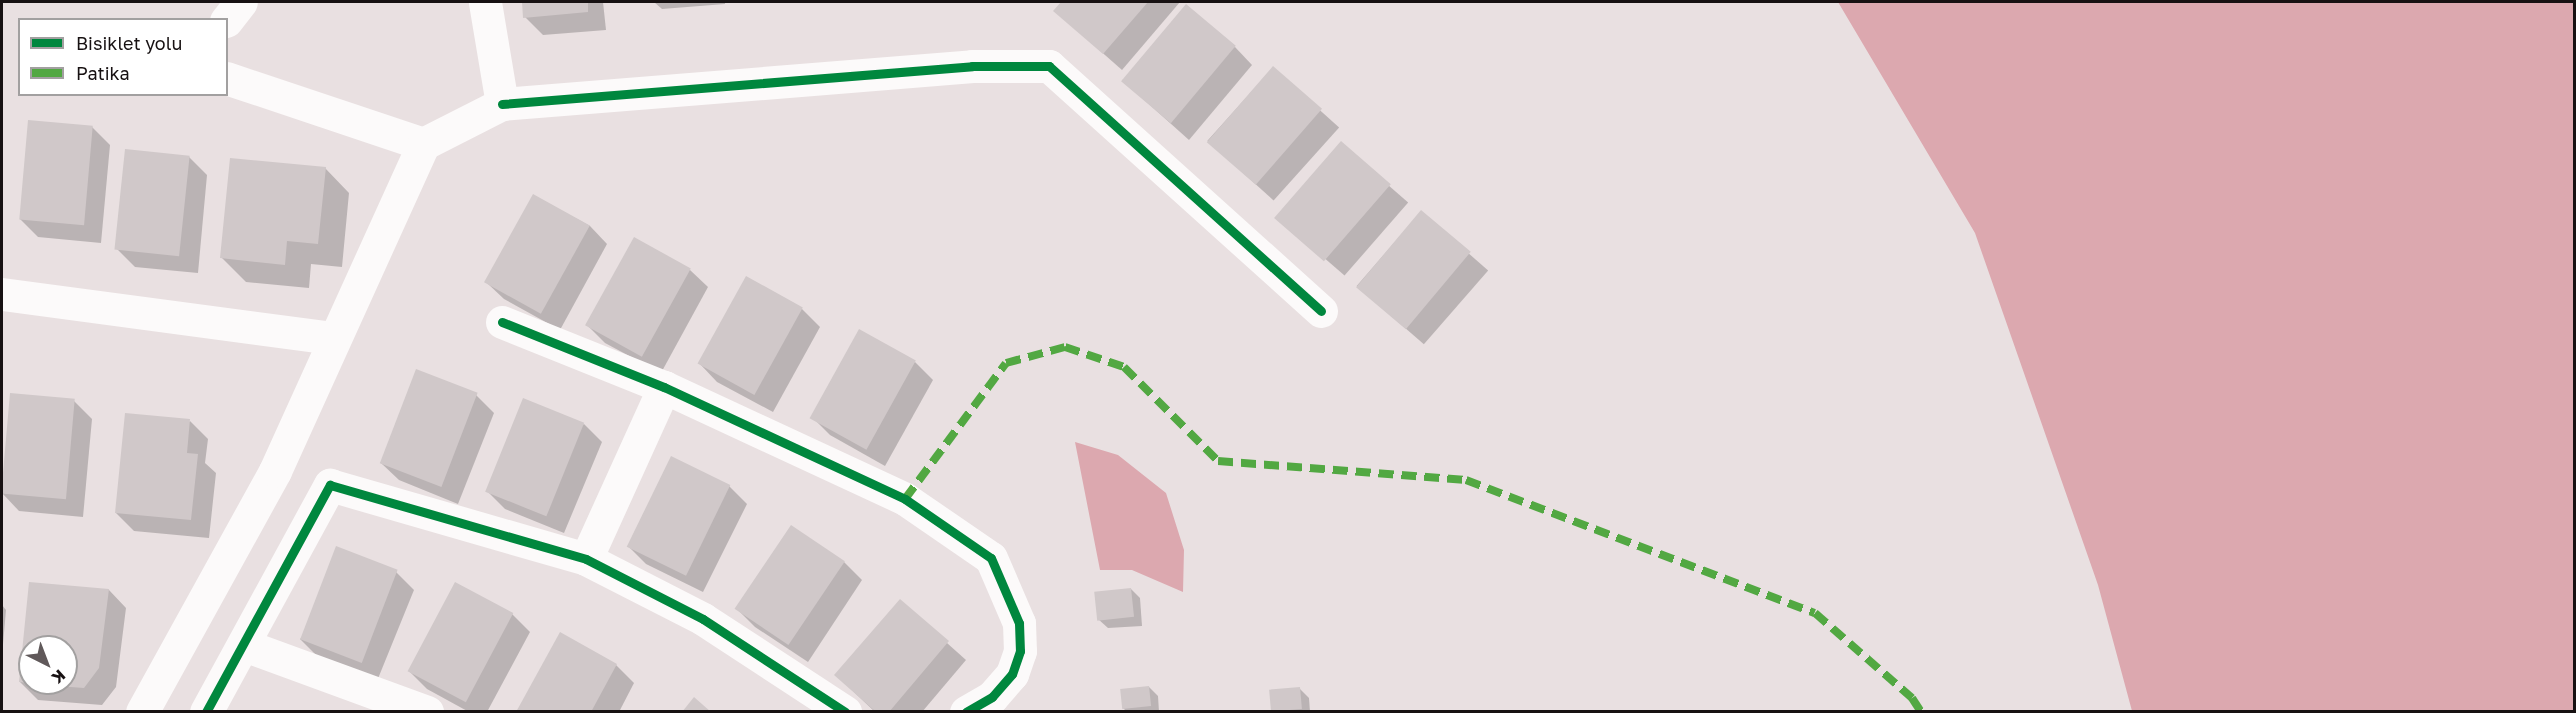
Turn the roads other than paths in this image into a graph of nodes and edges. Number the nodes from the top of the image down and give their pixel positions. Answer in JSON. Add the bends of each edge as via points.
{"nodes":[{"id":1,"x":241,"y":2,"type":"edge"},
{"id":2,"x":485,"y":2,"type":"edge"},
{"id":3,"x":228,"y":18,"type":"edge"},
{"id":4,"x":228,"y":79,"type":"edge"},
{"id":5,"x":502,"y":104,"type":"junction"},
{"id":6,"x":423,"y":144,"type":"junction"},
{"id":7,"x":2,"y":294,"type":"edge"},
{"id":8,"x":1321,"y":311,"type":"dead end"},
{"id":9,"x":502,"y":322,"type":"dead end"},
{"id":10,"x":333,"y":338,"type":"junction"},
{"id":11,"x":664,"y":387,"type":"junction"},
{"id":12,"x":586,"y":558,"type":"junction"},
{"id":13,"x":244,"y":645,"type":"junction"},
{"id":14,"x":142,"y":711,"type":"edge"},
{"id":15,"x":206,"y":711,"type":"edge"},
{"id":16,"x":427,"y":711,"type":"edge"},
{"id":17,"x":845,"y":711,"type":"edge"},
{"id":18,"x":966,"y":711,"type":"edge"}],
"edges":[{"from":1,"to":3,"type":"street"},
{"from":2,"to":5,"type":"street"},
{"from":4,"to":6,"type":"street"},
{"from":5,"to":6,"type":"street"},
{"from":5,"to":8,"type":"street","via":[[972,66],[1049,66]]},
{"from":6,"to":10,"type":"street"},
{"from":7,"to":10,"type":"street"},
{"from":9,"to":11,"type":"street"},
{"from":10,"to":14,"type":"street","via":[[275,471]]},
{"from":11,"to":12,"type":"street"},
{"from":11,"to":18,"type":"street","via":[[904,499],[991,558],[1019,623],[1020,651],[1012,674],[992,697]]},
{"from":12,"to":13,"type":"street","via":[[330,485]]},
{"from":12,"to":17,"type":"street","via":[[703,619]]},
{"from":13,"to":15,"type":"street"},
{"from":13,"to":16,"type":"street"}]}
